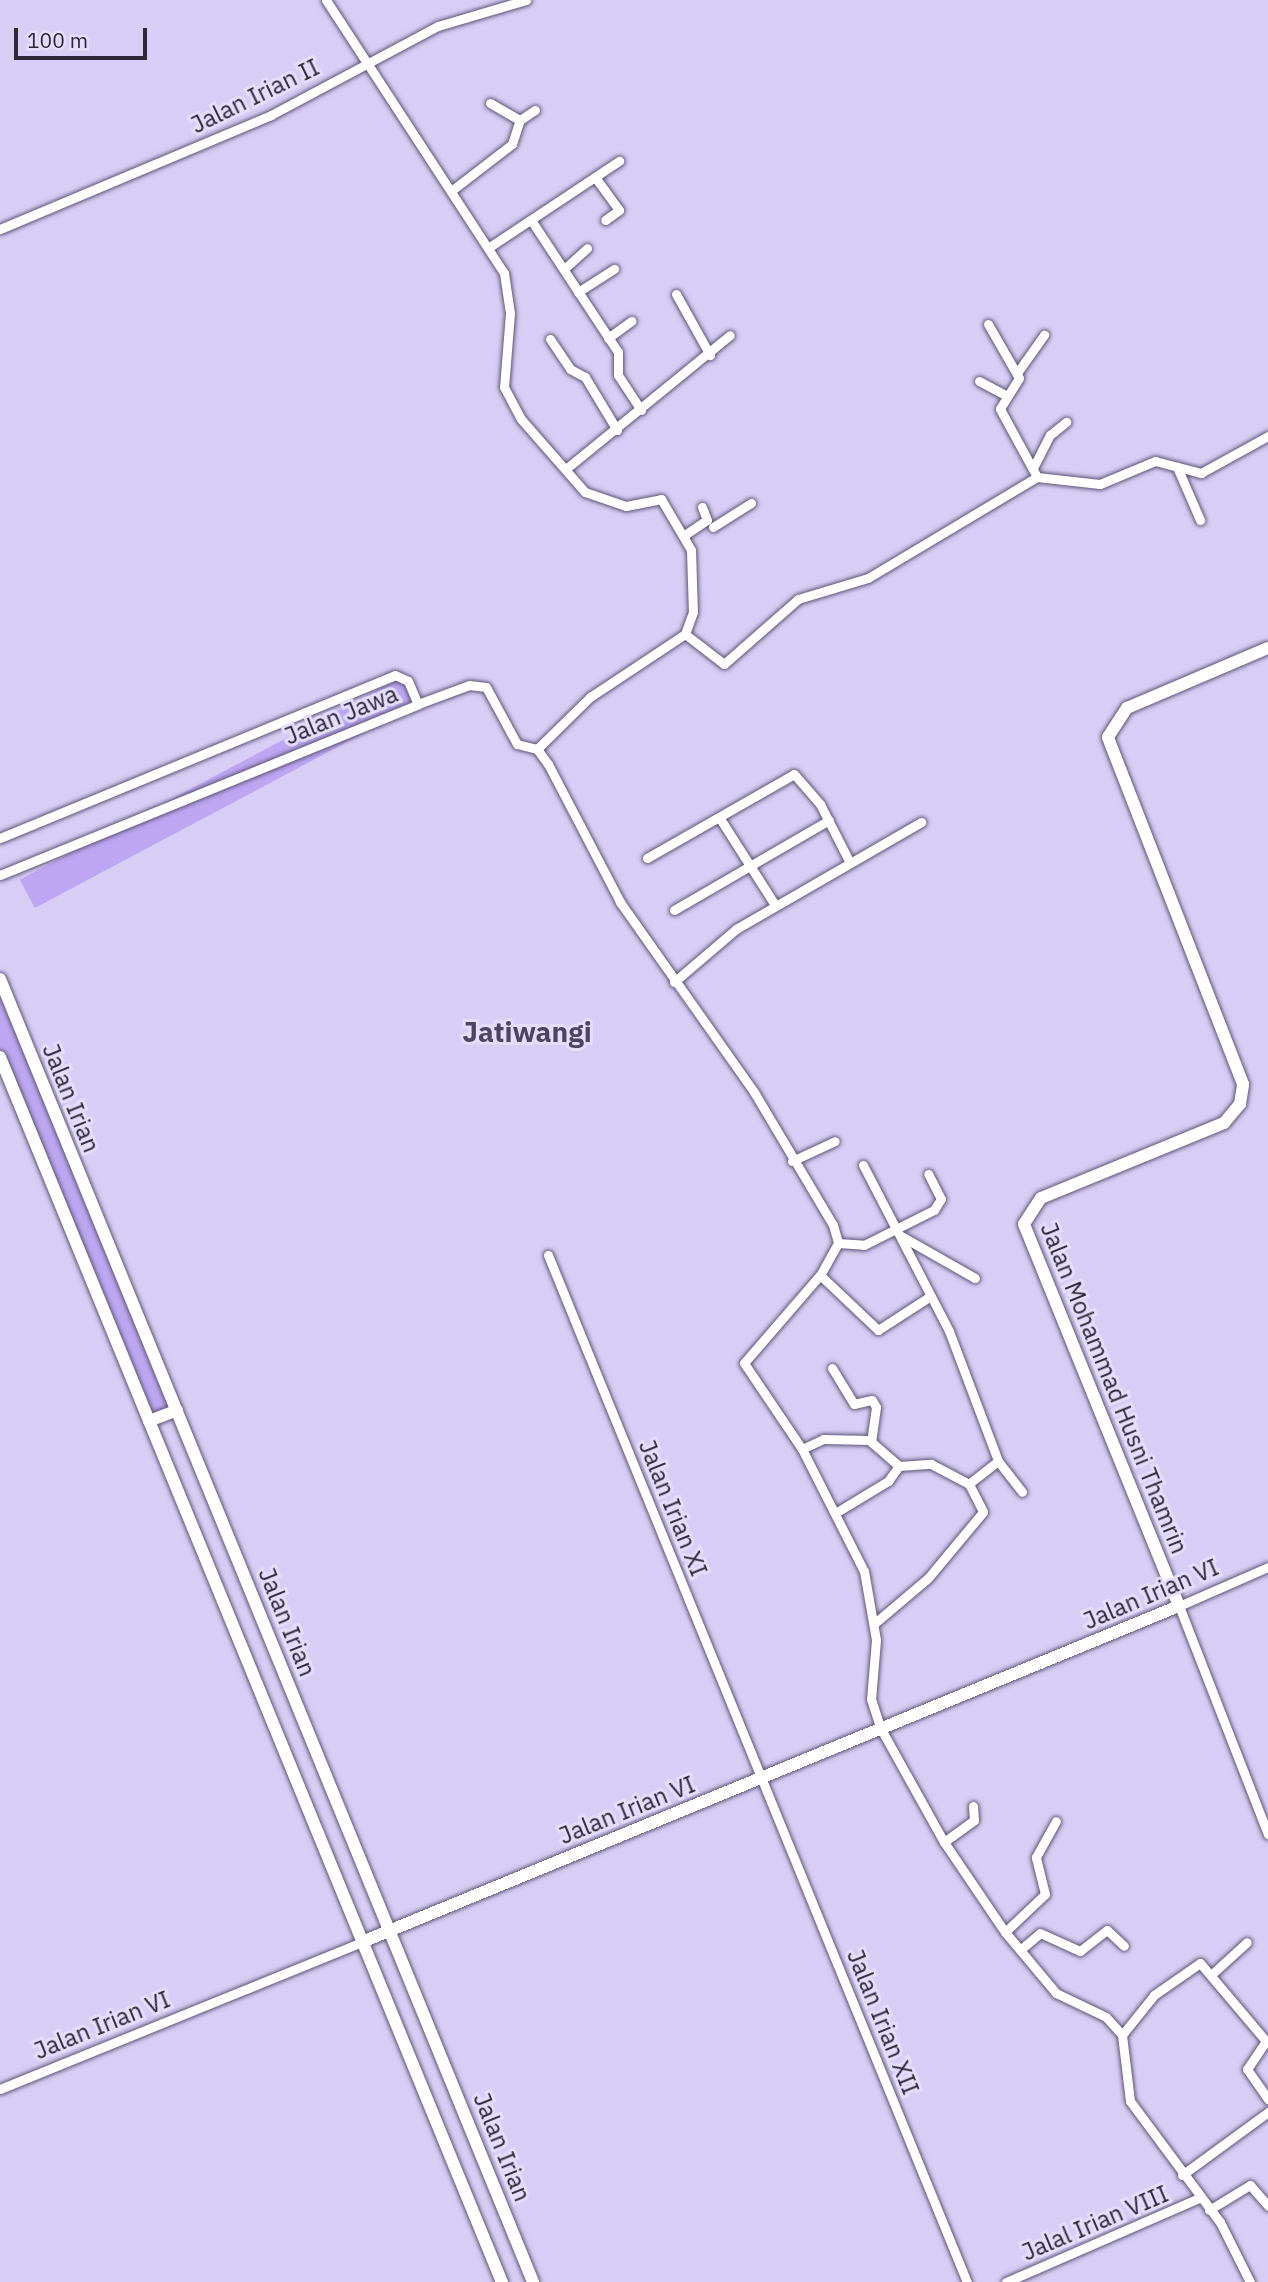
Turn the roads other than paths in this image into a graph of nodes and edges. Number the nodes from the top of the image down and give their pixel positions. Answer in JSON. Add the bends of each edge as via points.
{"nodes":[{"id":1,"x":326,"y":0,"type":"edge"},
{"id":2,"x":526,"y":0,"type":"edge"},
{"id":3,"x":368,"y":60,"type":"junction"},
{"id":4,"x":490,"y":103,"type":"dead end"},
{"id":5,"x":536,"y":110,"type":"dead end"},
{"id":6,"x":520,"y":120,"type":"junction"},
{"id":7,"x":619,"y":161,"type":"dead end"},
{"id":8,"x":595,"y":177,"type":"junction"},
{"id":9,"x":451,"y":191,"type":"junction"},
{"id":10,"x":531,"y":220,"type":"junction"},
{"id":11,"x":605,"y":220,"type":"dead end"},
{"id":12,"x":0,"y":229,"type":"edge"},
{"id":13,"x":491,"y":246,"type":"junction"},
{"id":14,"x":587,"y":248,"type":"dead end"},
{"id":15,"x":564,"y":269,"type":"junction"},
{"id":16,"x":614,"y":269,"type":"dead end"},
{"id":17,"x":578,"y":292,"type":"junction"},
{"id":18,"x":676,"y":294,"type":"dead end"},
{"id":19,"x":631,"y":321,"type":"dead end"},
{"id":20,"x":988,"y":324,"type":"dead end"},
{"id":21,"x":730,"y":335,"type":"dead end"},
{"id":22,"x":1044,"y":335,"type":"dead end"},
{"id":23,"x":608,"y":338,"type":"junction"},
{"id":24,"x":550,"y":339,"type":"dead end"},
{"id":25,"x":710,"y":355,"type":"junction"},
{"id":26,"x":1017,"y":373,"type":"junction"},
{"id":27,"x":979,"y":381,"type":"dead end"},
{"id":28,"x":1007,"y":396,"type":"junction"},
{"id":29,"x":641,"y":411,"type":"junction"},
{"id":30,"x":1066,"y":422,"type":"dead end"},
{"id":31,"x":617,"y":430,"type":"junction"},
{"id":32,"x":1268,"y":436,"type":"edge"},
{"id":33,"x":1176,"y":466,"type":"junction"},
{"id":34,"x":567,"y":468,"type":"junction"},
{"id":35,"x":1035,"y":473,"type":"junction"},
{"id":36,"x":751,"y":503,"type":"dead end"},
{"id":37,"x":702,"y":508,"type":"dead end"},
{"id":38,"x":1200,"y":520,"type":"dead end"},
{"id":39,"x":713,"y":527,"type":"junction"},
{"id":40,"x":686,"y":534,"type":"junction"},
{"id":41,"x":685,"y":634,"type":"junction"},
{"id":42,"x":1268,"y":648,"type":"edge"},
{"id":43,"x":418,"y":704,"type":"junction"},
{"id":44,"x":537,"y":749,"type":"junction"},
{"id":45,"x":719,"y":817,"type":"junction"},
{"id":46,"x":829,"y":820,"type":"junction"},
{"id":47,"x":921,"y":822,"type":"dead end"},
{"id":48,"x":0,"y":838,"type":"edge"},
{"id":49,"x":647,"y":858,"type":"dead end"},
{"id":50,"x":850,"y":863,"type":"junction"},
{"id":51,"x":750,"y":865,"type":"junction"},
{"id":52,"x":0,"y":875,"type":"edge"},
{"id":53,"x":775,"y":905,"type":"junction"},
{"id":54,"x":674,"y":910,"type":"dead end"},
{"id":55,"x":0,"y":979,"type":"edge"},
{"id":56,"x":674,"y":982,"type":"junction"},
{"id":57,"x":0,"y":1057,"type":"edge"},
{"id":58,"x":835,"y":1141,"type":"dead end"},
{"id":59,"x":792,"y":1161,"type":"junction"},
{"id":60,"x":863,"y":1166,"type":"dead end"},
{"id":61,"x":928,"y":1174,"type":"dead end"},
{"id":62,"x":899,"y":1233,"type":"junction"},
{"id":63,"x":838,"y":1243,"type":"junction"},
{"id":64,"x":548,"y":1255,"type":"dead end"},
{"id":65,"x":820,"y":1275,"type":"junction"},
{"id":66,"x":975,"y":1278,"type":"dead end"},
{"id":67,"x":929,"y":1297,"type":"junction"},
{"id":68,"x":832,"y":1368,"type":"dead end"},
{"id":69,"x":177,"y":1410,"type":"junction"},
{"id":70,"x":149,"y":1421,"type":"junction"},
{"id":71,"x":872,"y":1442,"type":"junction"},
{"id":72,"x":803,"y":1449,"type":"junction"},
{"id":73,"x":998,"y":1461,"type":"junction"},
{"id":74,"x":899,"y":1466,"type":"junction"},
{"id":75,"x":969,"y":1484,"type":"junction"},
{"id":76,"x":1022,"y":1492,"type":"dead end"},
{"id":77,"x":838,"y":1513,"type":"junction"},
{"id":78,"x":1268,"y":1567,"type":"edge"},
{"id":79,"x":1179,"y":1606,"type":"junction"},
{"id":80,"x":875,"y":1623,"type":"junction"},
{"id":81,"x":881,"y":1729,"type":"junction"},
{"id":82,"x":763,"y":1776,"type":"junction"},
{"id":83,"x":972,"y":1805,"type":"dead end"},
{"id":84,"x":1056,"y":1821,"type":"dead end"},
{"id":85,"x":1268,"y":1834,"type":"edge"},
{"id":86,"x":944,"y":1842,"type":"junction"},
{"id":87,"x":391,"y":1931,"type":"junction"},
{"id":88,"x":1005,"y":1932,"type":"junction"},
{"id":89,"x":362,"y":1942,"type":"junction"},
{"id":90,"x":1247,"y":1942,"type":"dead end"},
{"id":91,"x":1124,"y":1946,"type":"dead end"},
{"id":92,"x":1020,"y":1950,"type":"junction"},
{"id":93,"x":1212,"y":1974,"type":"junction"},
{"id":94,"x":1122,"y":2035,"type":"junction"},
{"id":95,"x":0,"y":2089,"type":"edge"},
{"id":96,"x":1268,"y":2099,"type":"edge"},
{"id":97,"x":1268,"y":2112,"type":"edge"},
{"id":98,"x":1182,"y":2175,"type":"junction"},
{"id":99,"x":1199,"y":2198,"type":"junction"},
{"id":100,"x":1268,"y":2206,"type":"edge"},
{"id":101,"x":1209,"y":2210,"type":"junction"},
{"id":102,"x":502,"y":2282,"type":"edge"},
{"id":103,"x":533,"y":2282,"type":"edge"},
{"id":104,"x":967,"y":2282,"type":"edge"},
{"id":105,"x":1006,"y":2282,"type":"edge"},
{"id":106,"x":1250,"y":2282,"type":"edge"}],
"edges":[{"from":1,"to":3,"type":"street"},
{"from":2,"to":3,"type":"street","name":"Jalan Irian II","via":[[438,26]]},
{"from":3,"to":9,"type":"street"},
{"from":3,"to":12,"type":"street","name":"Jalan Irian II","via":[[271,115]]},
{"from":4,"to":6,"type":"street"},
{"from":5,"to":6,"type":"street"},
{"from":6,"to":9,"type":"street","via":[[512,144]]},
{"from":7,"to":8,"type":"street"},
{"from":8,"to":10,"type":"street"},
{"from":8,"to":11,"type":"street","via":[[618,210]]},
{"from":9,"to":13,"type":"street"},
{"from":10,"to":13,"type":"street"},
{"from":10,"to":15,"type":"street"},
{"from":13,"to":34,"type":"street","via":[[508,289],[508,397]]},
{"from":14,"to":15,"type":"street"},
{"from":15,"to":17,"type":"street"},
{"from":16,"to":17,"type":"street"},
{"from":17,"to":23,"type":"street"},
{"from":18,"to":25,"type":"street"},
{"from":19,"to":23,"type":"street"},
{"from":20,"to":26,"type":"street"},
{"from":21,"to":25,"type":"street"},
{"from":22,"to":26,"type":"street"},
{"from":23,"to":29,"type":"street","via":[[618,352],[618,375]]},
{"from":24,"to":31,"type":"street","via":[[570,369],[585,377]]},
{"from":25,"to":29,"type":"street"},
{"from":26,"to":28,"type":"street","via":[[1019,383]]},
{"from":27,"to":28,"type":"street"},
{"from":28,"to":35,"type":"street","via":[[1000,409]]},
{"from":29,"to":31,"type":"street"},
{"from":30,"to":35,"type":"street","via":[[1050,435]]},
{"from":31,"to":34,"type":"street"},
{"from":32,"to":33,"type":"street","via":[[1216,470]]},
{"from":33,"to":35,"type":"street","via":[[1152,461],[1100,484]]},
{"from":33,"to":38,"type":"street"},
{"from":34,"to":40,"type":"street","via":[[585,492],[604,502],[626,506],[661,499]]},
{"from":35,"to":41,"type":"street","via":[[868,578],[799,600],[731,662],[718,663]]},
{"from":36,"to":39,"type":"street"},
{"from":37,"to":39,"type":"street"},
{"from":39,"to":40,"type":"street"},
{"from":40,"to":41,"type":"street","via":[[693,612]]},
{"from":41,"to":44,"type":"street","via":[[590,697]]},
{"from":42,"to":79,"type":"street","name":"Jalan Mohammad Husni Thamrin","via":[[1127,708],[1108,737],[1243,1084],[1240,1104],[1224,1123],[1041,1198],[1024,1224]]},
{"from":43,"to":44,"type":"street","via":[[479,683],[493,696],[517,744]]},
{"from":43,"to":48,"type":"street","name":"Jalan Jawa","via":[[408,681],[395,674]]},
{"from":43,"to":52,"type":"street","name":"Jalan Jawa"},
{"from":44,"to":56,"type":"street","via":[[584,824],[620,902]]},
{"from":45,"to":46,"type":"street","via":[[794,774]]},
{"from":45,"to":49,"type":"street"},
{"from":45,"to":51,"type":"street"},
{"from":46,"to":50,"type":"street"},
{"from":46,"to":51,"type":"street"},
{"from":47,"to":50,"type":"street"},
{"from":50,"to":53,"type":"street"},
{"from":51,"to":53,"type":"street"},
{"from":51,"to":54,"type":"street"},
{"from":53,"to":56,"type":"street","via":[[736,929]]},
{"from":55,"to":69,"type":"street","name":"Jalan Irian"},
{"from":56,"to":59,"type":"street","via":[[754,1092]]},
{"from":57,"to":70,"type":"street","name":"Jalan Irian"},
{"from":58,"to":59,"type":"street"},
{"from":59,"to":63,"type":"street"},
{"from":60,"to":62,"type":"street"},
{"from":61,"to":62,"type":"street","via":[[941,1203]]},
{"from":62,"to":63,"type":"street","via":[[864,1245]]},
{"from":62,"to":66,"type":"street"},
{"from":62,"to":67,"type":"street"},
{"from":63,"to":65,"type":"street"},
{"from":64,"to":82,"type":"street","name":"Jalan Irian XI"},
{"from":65,"to":67,"type":"street","via":[[878,1330]]},
{"from":65,"to":72,"type":"street","via":[[744,1363]]},
{"from":67,"to":73,"type":"street","via":[[957,1348]]},
{"from":68,"to":71,"type":"street","via":[[854,1404],[872,1400],[876,1407]]},
{"from":69,"to":70,"type":"street"},
{"from":69,"to":87,"type":"street","name":"Jalan Irian"},
{"from":70,"to":89,"type":"street","name":"Jalan Irian"},
{"from":71,"to":72,"type":"street","via":[[823,1439]]},
{"from":71,"to":74,"type":"street"},
{"from":72,"to":77,"type":"street"},
{"from":73,"to":75,"type":"street"},
{"from":73,"to":76,"type":"street"},
{"from":74,"to":75,"type":"street","via":[[931,1464]]},
{"from":74,"to":77,"type":"street","via":[[888,1481]]},
{"from":75,"to":80,"type":"street","via":[[983,1512],[928,1578]]},
{"from":77,"to":80,"type":"street","via":[[864,1571]]},
{"from":78,"to":79,"type":"street","name":"Jalan Irian VI"},
{"from":79,"to":81,"type":"street","name":"Jalan Irian VI"},
{"from":79,"to":85,"type":"street"},
{"from":80,"to":81,"type":"street","via":[[870,1699]]},
{"from":81,"to":82,"type":"street","name":"Jalan Irian VI"},
{"from":81,"to":86,"type":"street"},
{"from":82,"to":87,"type":"street","name":"Jalan Irian VI"},
{"from":82,"to":104,"type":"street","name":"Jalan Irian XII"},
{"from":83,"to":86,"type":"street","via":[[974,1820]]},
{"from":84,"to":88,"type":"street","via":[[1037,1857],[1045,1895]]},
{"from":86,"to":88,"type":"street"},
{"from":87,"to":89,"type":"street","name":"Jalan Irian VI"},
{"from":87,"to":103,"type":"street","name":"Jalan Irian"},
{"from":88,"to":92,"type":"street"},
{"from":89,"to":95,"type":"street","name":"Jalan Irian VI"},
{"from":89,"to":102,"type":"street","name":"Jalan Irian"},
{"from":90,"to":93,"type":"street"},
{"from":91,"to":92,"type":"street","via":[[1107,1930],[1080,1951],[1040,1933]]},
{"from":92,"to":94,"type":"street","via":[[1056,1993],[1106,2017]]},
{"from":93,"to":94,"type":"street","via":[[1192,1964],[1154,1995]]},
{"from":93,"to":96,"type":"street","via":[[1266,2041],[1247,2070]]},
{"from":94,"to":98,"type":"street","via":[[1126,2093]]},
{"from":97,"to":98,"type":"street"},
{"from":98,"to":99,"type":"street"},
{"from":99,"to":101,"type":"street"},
{"from":99,"to":105,"type":"street","name":"Jalal Irian VIII"},
{"from":100,"to":101,"type":"street","via":[[1250,2185]]},
{"from":101,"to":106,"type":"street"}]}
